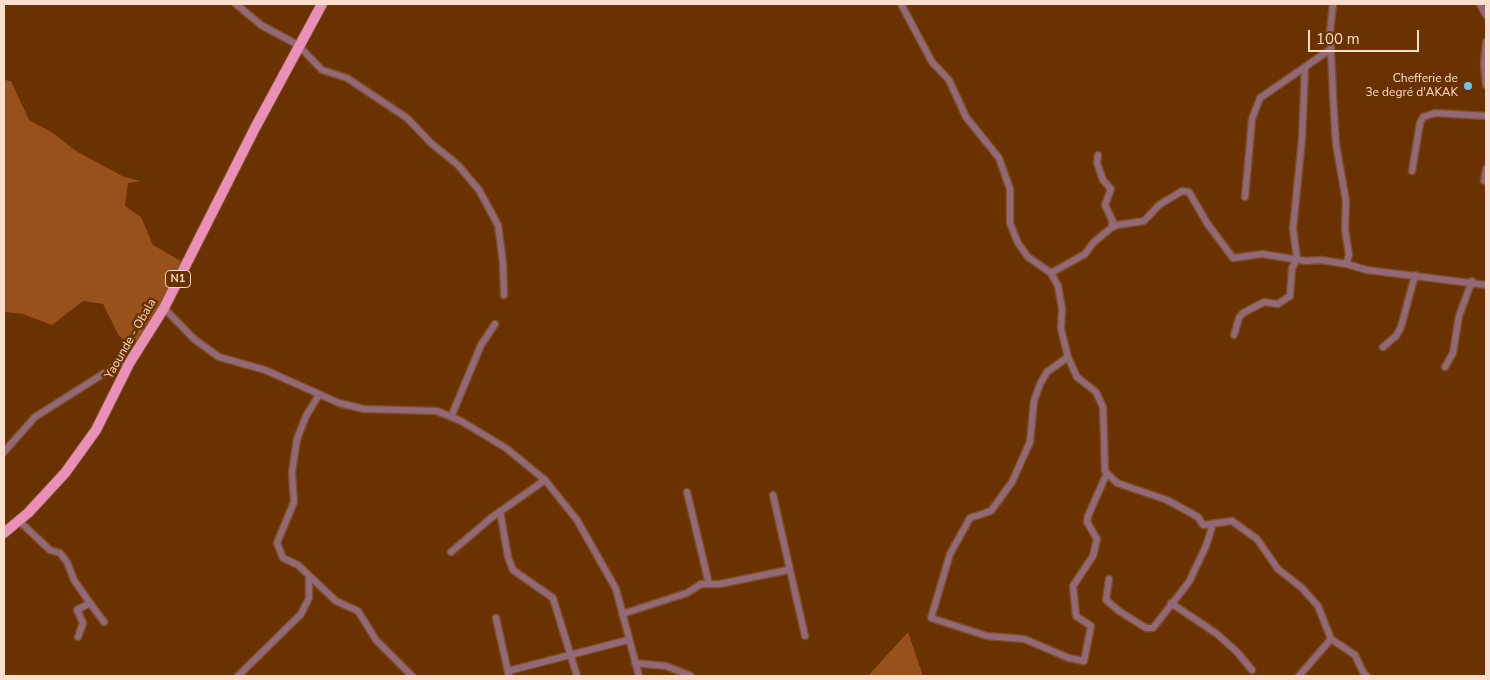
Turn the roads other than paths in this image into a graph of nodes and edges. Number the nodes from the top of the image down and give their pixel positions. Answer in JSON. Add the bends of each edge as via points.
{"nodes":[{"id":1,"x":236,"y":4,"type":"edge"},
{"id":2,"x":322,"y":4,"type":"edge"},
{"id":3,"x":901,"y":4,"type":"edge"},
{"id":4,"x":1334,"y":4,"type":"edge"},
{"id":5,"x":1480,"y":4,"type":"edge"},
{"id":6,"x":1486,"y":15,"type":"edge"},
{"id":7,"x":1486,"y":42,"type":"edge"},
{"id":8,"x":298,"y":45,"type":"junction"},
{"id":9,"x":1331,"y":49,"type":"junction"},
{"id":10,"x":1304,"y":67,"type":"junction"},
{"id":11,"x":1486,"y":85,"type":"edge"},
{"id":12,"x":1486,"y":116,"type":"edge"},
{"id":13,"x":1098,"y":155,"type":"dead end"},
{"id":14,"x":1486,"y":169,"type":"edge"},
{"id":15,"x":1412,"y":171,"type":"dead end"},
{"id":16,"x":1484,"y":181,"type":"dead end"},
{"id":17,"x":1245,"y":196,"type":"dead end"},
{"id":18,"x":1111,"y":228,"type":"junction"},
{"id":19,"x":1297,"y":259,"type":"junction"},
{"id":20,"x":1346,"y":264,"type":"junction"},
{"id":21,"x":1051,"y":273,"type":"junction"},
{"id":22,"x":1415,"y":275,"type":"junction"},
{"id":23,"x":1472,"y":282,"type":"junction"},
{"id":24,"x":1486,"y":285,"type":"edge"},
{"id":25,"x":504,"y":295,"type":"dead end"},
{"id":26,"x":164,"y":308,"type":"junction"},
{"id":27,"x":495,"y":324,"type":"dead end"},
{"id":28,"x":1234,"y":335,"type":"dead end"},
{"id":29,"x":1383,"y":347,"type":"dead end"},
{"id":30,"x":136,"y":353,"type":"junction"},
{"id":31,"x":1068,"y":357,"type":"junction"},
{"id":32,"x":1445,"y":367,"type":"dead end"},
{"id":33,"x":319,"y":395,"type":"junction"},
{"id":34,"x":451,"y":417,"type":"junction"},
{"id":35,"x":4,"y":452,"type":"edge"},
{"id":36,"x":1107,"y":473,"type":"junction"},
{"id":37,"x":545,"y":480,"type":"junction"},
{"id":38,"x":687,"y":492,"type":"dead end"},
{"id":39,"x":773,"y":495,"type":"dead end"},
{"id":40,"x":500,"y":511,"type":"junction"},
{"id":41,"x":19,"y":521,"type":"junction"},
{"id":42,"x":1213,"y":524,"type":"junction"},
{"id":43,"x":7,"y":531,"type":"edge"},
{"id":44,"x":4,"y":540,"type":"edge"},
{"id":45,"x":451,"y":552,"type":"dead end"},
{"id":46,"x":788,"y":570,"type":"junction"},
{"id":47,"x":309,"y":576,"type":"junction"},
{"id":48,"x":1109,"y":579,"type":"dead end"},
{"id":49,"x":709,"y":584,"type":"junction"},
{"id":50,"x":90,"y":603,"type":"junction"},
{"id":51,"x":1171,"y":604,"type":"junction"},
{"id":52,"x":622,"y":614,"type":"junction"},
{"id":53,"x":496,"y":618,"type":"dead end"},
{"id":54,"x":104,"y":622,"type":"dead end"},
{"id":55,"x":805,"y":636,"type":"dead end"},
{"id":56,"x":78,"y":637,"type":"dead end"},
{"id":57,"x":1331,"y":639,"type":"junction"},
{"id":58,"x":628,"y":640,"type":"junction"},
{"id":59,"x":571,"y":656,"type":"junction"},
{"id":60,"x":635,"y":663,"type":"junction"},
{"id":61,"x":1252,"y":670,"type":"dead end"},
{"id":62,"x":508,"y":674,"type":"edge"},
{"id":63,"x":238,"y":676,"type":"edge"},
{"id":64,"x":412,"y":676,"type":"edge"},
{"id":65,"x":577,"y":676,"type":"edge"},
{"id":66,"x":639,"y":676,"type":"edge"},
{"id":67,"x":691,"y":676,"type":"edge"},
{"id":68,"x":1299,"y":676,"type":"edge"},
{"id":69,"x":1367,"y":676,"type":"edge"}],
"edges":[{"from":1,"to":8,"type":"street","via":[[261,25]]},
{"from":2,"to":8,"type":"highway","name":"Yaounde - Obala","number":"N1"},
{"from":3,"to":21,"type":"street","via":[[932,62],[949,80],[966,117],[999,158],[1010,189],[1010,223],[1018,243],[1028,257]]},
{"from":4,"to":9,"type":"street"},
{"from":5,"to":6,"type":"street"},
{"from":7,"to":11,"type":"street"},
{"from":8,"to":25,"type":"street","via":[[322,70],[347,78],[407,118],[480,190],[498,225]]},
{"from":8,"to":26,"type":"highway","name":"Yaounde - Obala","number":"N1"},
{"from":9,"to":10,"type":"street"},
{"from":9,"to":20,"type":"street","via":[[1336,144],[1346,201],[1345,229],[1349,255]]},
{"from":10,"to":17,"type":"street","via":[[1260,98],[1252,118]]},
{"from":10,"to":19,"type":"street","via":[[1302,139],[1293,230]]},
{"from":12,"to":15,"type":"street","via":[[1435,113],[1423,117]]},
{"from":13,"to":18,"type":"street","via":[[1097,164],[1103,180],[1111,189],[1105,205],[1113,222]]},
{"from":14,"to":16,"type":"street"},
{"from":18,"to":19,"type":"street","via":[[1144,221],[1182,190],[1189,192],[1233,258],[1262,254]]},
{"from":18,"to":21,"type":"street","via":[[1084,254]]},
{"from":19,"to":20,"type":"street"},
{"from":19,"to":28,"type":"street","via":[[1292,268],[1290,296],[1278,304],[1264,302],[1243,313]]},
{"from":20,"to":22,"type":"street","via":[[1367,270]]},
{"from":21,"to":31,"type":"street","via":[[1058,286],[1061,329]]},
{"from":22,"to":23,"type":"street"},
{"from":22,"to":29,"type":"street","via":[[1401,327]]},
{"from":23,"to":24,"type":"street"},
{"from":23,"to":32,"type":"street","via":[[1459,316],[1453,353]]},
{"from":26,"to":30,"type":"highway","name":"Yaounde - Obala","number":"N1"},
{"from":26,"to":33,"type":"street","via":[[194,339],[219,357],[265,370]]},
{"from":27,"to":34,"type":"street","via":[[481,345]]},
{"from":30,"to":35,"type":"street","via":[[35,417]]},
{"from":30,"to":41,"type":"highway","name":"Yaounde - Obala","number":"N1","via":[[96,430],[65,473]]},
{"from":31,"to":36,"type":"street","via":[[1077,376],[1096,392],[1103,406],[1103,458]]},
{"from":31,"to":36,"type":"street","via":[[1047,372],[1040,384],[1034,400],[1030,442],[1012,482],[991,511],[970,518],[950,554],[931,618],[987,636],[1024,639],[1068,658],[1084,661],[1091,626],[1076,616],[1073,586],[1096,547],[1097,539],[1088,516]]},
{"from":33,"to":34,"type":"street","via":[[364,409],[437,411]]},
{"from":33,"to":47,"type":"street","via":[[297,439],[292,472],[294,502],[277,543],[283,558],[298,565]]},
{"from":34,"to":37,"type":"street","via":[[506,448]]},
{"from":36,"to":42,"type":"street","via":[[1117,484],[1167,500],[1198,517],[1203,525]]},
{"from":37,"to":40,"type":"street"},
{"from":37,"to":52,"type":"street","via":[[577,520],[600,560],[616,589]]},
{"from":38,"to":49,"type":"street"},
{"from":39,"to":46,"type":"street"},
{"from":40,"to":45,"type":"street"},
{"from":40,"to":59,"type":"street","via":[[513,570],[553,598]]},
{"from":41,"to":43,"type":"highway","name":"Yaounde - Obala","number":"N1"},
{"from":41,"to":50,"type":"street","via":[[50,550],[60,553]]},
{"from":42,"to":51,"type":"street","via":[[1189,582]]},
{"from":42,"to":57,"type":"street","via":[[1232,521],[1257,539],[1278,569],[1318,606]]},
{"from":43,"to":44,"type":"street"},
{"from":46,"to":49,"type":"street"},
{"from":46,"to":55,"type":"street"},
{"from":47,"to":63,"type":"street","via":[[309,598],[301,614]]},
{"from":47,"to":64,"type":"street","via":[[336,601],[358,611],[376,640]]},
{"from":48,"to":51,"type":"street","via":[[1106,600],[1146,628],[1153,628]]},
{"from":49,"to":52,"type":"street","via":[[701,584],[687,593]]},
{"from":50,"to":54,"type":"street"},
{"from":50,"to":56,"type":"street","via":[[77,610],[83,622]]},
{"from":51,"to":61,"type":"street","via":[[1217,634]]},
{"from":52,"to":58,"type":"street"},
{"from":53,"to":62,"type":"street"},
{"from":57,"to":68,"type":"street"},
{"from":57,"to":69,"type":"street","via":[[1355,654]]},
{"from":58,"to":59,"type":"street"},
{"from":58,"to":60,"type":"street"},
{"from":59,"to":62,"type":"street"},
{"from":59,"to":65,"type":"street"},
{"from":60,"to":66,"type":"street"},
{"from":60,"to":67,"type":"street","via":[[666,666]]}]}
